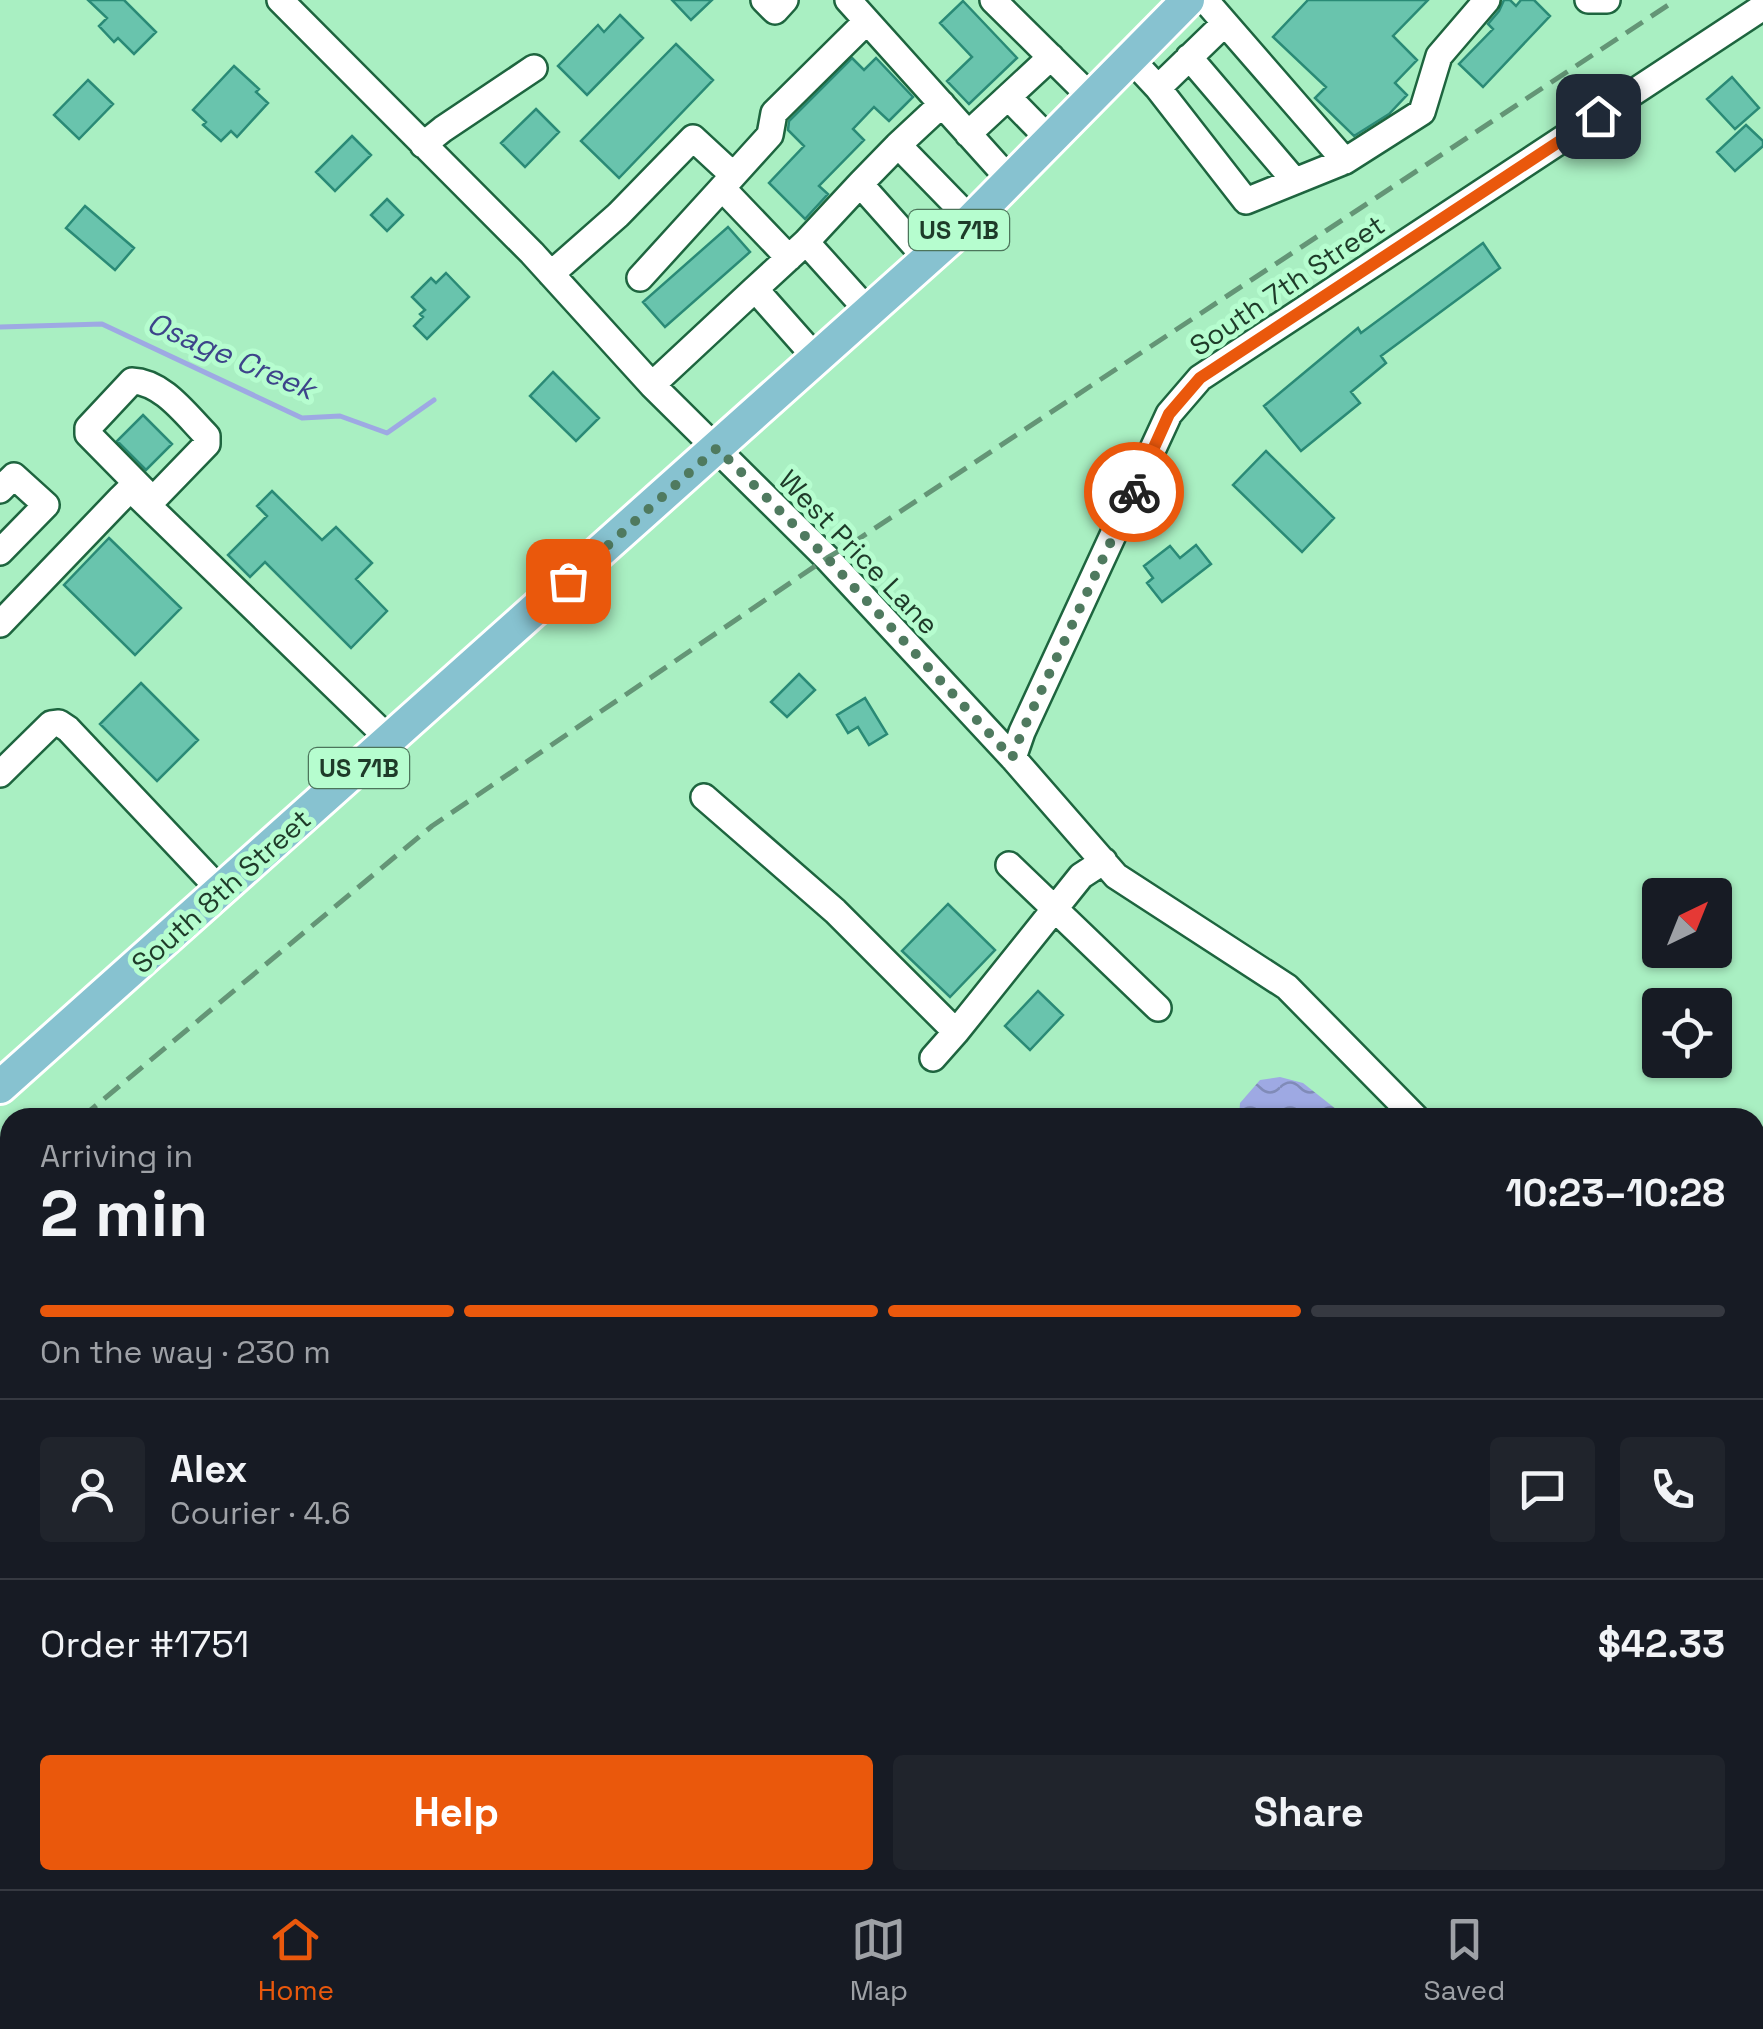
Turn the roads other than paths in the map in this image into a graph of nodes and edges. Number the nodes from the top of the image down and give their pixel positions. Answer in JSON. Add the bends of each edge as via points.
{"nodes":[{"id":1,"x":280,"y":0,"type":"edge"},
{"id":2,"x":764,"y":0,"type":"edge"},
{"id":3,"x":786,"y":0,"type":"edge"},
{"id":4,"x":848,"y":0,"type":"edge"},
{"id":5,"x":993,"y":0,"type":"edge"},
{"id":6,"x":1188,"y":0,"type":"edge"},
{"id":7,"x":1204,"y":0,"type":"edge"},
{"id":8,"x":1486,"y":0,"type":"edge"},
{"id":9,"x":1588,"y":0,"type":"edge"},
{"id":10,"x":1607,"y":0,"type":"edge"},
{"id":11,"x":1763,"y":7,"type":"edge"},
{"id":12,"x":867,"y":21,"type":"junction"},
{"id":13,"x":1224,"y":23,"type":"junction"},
{"id":14,"x":1051,"y":57,"type":"junction"},
{"id":15,"x":1130,"y":58,"type":"junction"},
{"id":16,"x":1189,"y":58,"type":"junction"},
{"id":17,"x":534,"y":68,"type":"dead end"},
{"id":18,"x":1158,"y":88,"type":"junction"},
{"id":19,"x":1008,"y":96,"type":"junction"},
{"id":20,"x":1092,"y":98,"type":"junction"},
{"id":21,"x":942,"y":104,"type":"junction"},
{"id":22,"x":968,"y":134,"type":"junction"},
{"id":23,"x":1050,"y":140,"type":"junction"},
{"id":24,"x":423,"y":145,"type":"junction"},
{"id":25,"x":898,"y":145,"type":"junction"},
{"id":26,"x":1346,"y":161,"type":"junction"},
{"id":27,"x":1010,"y":180,"type":"junction"},
{"id":28,"x":1294,"y":180,"type":"junction"},
{"id":29,"x":728,"y":182,"type":"junction"},
{"id":30,"x":860,"y":184,"type":"junction"},
{"id":31,"x":971,"y":220,"type":"junction"},
{"id":32,"x":797,"y":250,"type":"junction"},
{"id":33,"x":926,"y":258,"type":"junction"},
{"id":34,"x":551,"y":274,"type":"junction"},
{"id":35,"x":640,"y":278,"type":"dead end"},
{"id":36,"x":755,"y":289,"type":"junction"},
{"id":37,"x":868,"y":312,"type":"junction"},
{"id":38,"x":817,"y":359,"type":"junction"},
{"id":39,"x":652,"y":385,"type":"junction"},
{"id":40,"x":717,"y":448,"type":"junction"},
{"id":41,"x":0,"y":490,"type":"edge"},
{"id":42,"x":150,"y":502,"type":"junction"},
{"id":43,"x":0,"y":552,"type":"edge"},
{"id":44,"x":0,"y":624,"type":"edge"},
{"id":45,"x":390,"y":740,"type":"junction"},
{"id":46,"x":1012,"y":758,"type":"junction"},
{"id":47,"x":0,"y":774,"type":"edge"},
{"id":48,"x":704,"y":798,"type":"dead end"},
{"id":49,"x":1104,"y":862,"type":"junction"},
{"id":50,"x":1009,"y":864,"type":"dead end"},
{"id":51,"x":221,"y":891,"type":"junction"},
{"id":52,"x":1056,"y":909,"type":"junction"},
{"id":53,"x":1158,"y":1008,"type":"dead end"},
{"id":54,"x":956,"y":1032,"type":"junction"},
{"id":55,"x":932,"y":1058,"type":"dead end"},
{"id":56,"x":0,"y":1087,"type":"edge"},
{"id":57,"x":1406,"y":1108,"type":"edge"}],
"edges":[{"from":1,"to":24,"type":"street","name":"West Price Lane"},
{"from":2,"to":3,"type":"street","via":[[775,11]]},
{"from":4,"to":12,"type":"street"},
{"from":5,"to":14,"type":"street"},
{"from":6,"to":15,"type":"main road","name":"South 8th Street","number":"US 71B"},
{"from":7,"to":13,"type":"street"},
{"from":8,"to":26,"type":"street","via":[[1439,56],[1422,112]]},
{"from":9,"to":10,"type":"street"},
{"from":11,"to":46,"type":"street","name":"South 7th Street","via":[[1200,378],[1169,414]]},
{"from":12,"to":21,"type":"street"},
{"from":12,"to":29,"type":"street","via":[[774,113],[770,134]]},
{"from":13,"to":16,"type":"street"},
{"from":13,"to":26,"type":"street"},
{"from":14,"to":19,"type":"street"},
{"from":14,"to":20,"type":"street"},
{"from":15,"to":18,"type":"street"},
{"from":15,"to":20,"type":"main road","name":"South 8th Street","number":"US 71B"},
{"from":16,"to":18,"type":"street"},
{"from":16,"to":28,"type":"street"},
{"from":17,"to":24,"type":"street"},
{"from":18,"to":28,"type":"street","via":[[1246,201]]},
{"from":19,"to":22,"type":"street"},
{"from":19,"to":23,"type":"street"},
{"from":20,"to":23,"type":"main road","name":"South 8th Street","number":"US 71B"},
{"from":21,"to":22,"type":"street"},
{"from":21,"to":25,"type":"street"},
{"from":22,"to":27,"type":"street"},
{"from":23,"to":27,"type":"main road","name":"South 8th Street","number":"US 71B"},
{"from":24,"to":34,"type":"street","name":"West Price Lane"},
{"from":25,"to":30,"type":"street"},
{"from":25,"to":31,"type":"street"},
{"from":26,"to":28,"type":"street"},
{"from":27,"to":31,"type":"main road","name":"South 8th Street","number":"US 71B"},
{"from":29,"to":32,"type":"street"},
{"from":29,"to":34,"type":"street","via":[[693,138]]},
{"from":29,"to":35,"type":"street"},
{"from":30,"to":32,"type":"street"},
{"from":30,"to":33,"type":"street"},
{"from":31,"to":33,"type":"main road","name":"South 8th Street","number":"US 71B"},
{"from":32,"to":36,"type":"street"},
{"from":32,"to":37,"type":"street"},
{"from":33,"to":37,"type":"main road","name":"South 8th Street","number":"US 71B"},
{"from":34,"to":39,"type":"street","name":"West Price Lane"},
{"from":36,"to":38,"type":"street"},
{"from":36,"to":39,"type":"street"},
{"from":37,"to":38,"type":"main road","name":"South 8th Street","number":"US 71B"},
{"from":38,"to":40,"type":"main road","name":"South 8th Street","number":"US 71B"},
{"from":39,"to":40,"type":"street","name":"West Price Lane"},
{"from":40,"to":45,"type":"main road","name":"South 8th Street","number":"US 71B"},
{"from":40,"to":46,"type":"street","name":"West Price Lane"},
{"from":41,"to":43,"type":"street","via":[[14,476],[46,505]]},
{"from":42,"to":42,"type":"street","via":[[208,440],[157,388],[132,380],[88,434]]},
{"from":42,"to":44,"type":"street","via":[[127,492]]},
{"from":42,"to":45,"type":"street"},
{"from":45,"to":51,"type":"main road","name":"South 8th Street","number":"US 71B"},
{"from":46,"to":49,"type":"street","name":"West Price Lane"},
{"from":47,"to":51,"type":"street","via":[[59,723]]},
{"from":48,"to":54,"type":"street","via":[[834,911]]},
{"from":49,"to":52,"type":"street","via":[[1081,876]]},
{"from":49,"to":57,"type":"street","name":"West Price Lane","via":[[1287,986]]},
{"from":50,"to":52,"type":"street"},
{"from":51,"to":56,"type":"main road","name":"South 8th Street","number":"US 71B"},
{"from":52,"to":53,"type":"street"},
{"from":52,"to":54,"type":"street"},
{"from":54,"to":55,"type":"street"}]}
